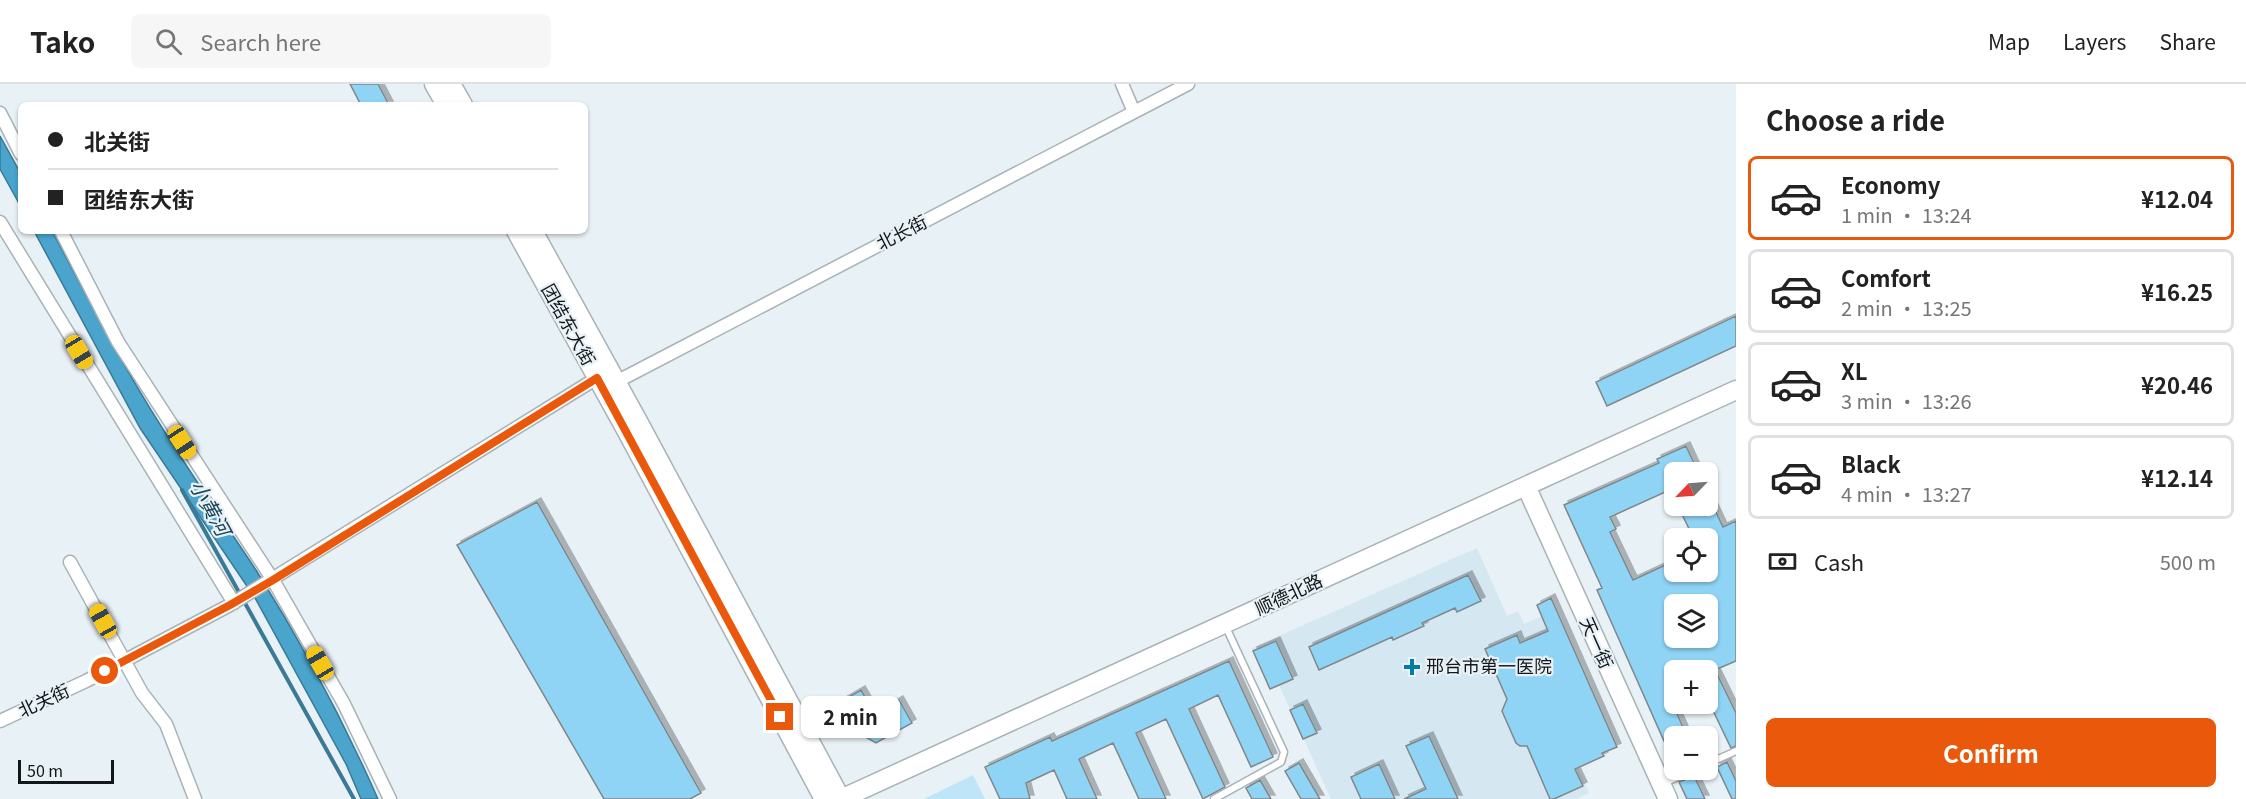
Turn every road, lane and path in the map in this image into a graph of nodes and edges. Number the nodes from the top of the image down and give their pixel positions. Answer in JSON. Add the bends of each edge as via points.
{"nodes":[{"id":1,"x":434,"y":84,"type":"edge"},
{"id":2,"x":451,"y":84,"type":"edge"},
{"id":3,"x":1122,"y":84,"type":"edge"},
{"id":4,"x":1188,"y":84,"type":"edge"},
{"id":5,"x":444,"y":102,"type":"edge"},
{"id":6,"x":461,"y":102,"type":"edge"},
{"id":7,"x":1134,"y":112,"type":"junction"},
{"id":8,"x":0,"y":113,"type":"edge"},
{"id":9,"x":18,"y":148,"type":"edge"},
{"id":10,"x":0,"y":222,"type":"edge"},
{"id":11,"x":63,"y":234,"type":"edge"},
{"id":12,"x":518,"y":234,"type":"edge"},
{"id":13,"x":535,"y":234,"type":"edge"},
{"id":14,"x":4,"y":237,"type":"edge"},
{"id":15,"x":597,"y":378,"type":"junction"},
{"id":16,"x":616,"y":381,"type":"junction"},
{"id":17,"x":1736,"y":390,"type":"edge"},
{"id":18,"x":1526,"y":486,"type":"junction"},
{"id":19,"x":70,"y":562,"type":"dead end"},
{"id":20,"x":273,"y":580,"type":"junction"},
{"id":21,"x":234,"y":603,"type":"junction"},
{"id":22,"x":1225,"y":624,"type":"junction"},
{"id":23,"x":125,"y":660,"type":"junction"},
{"id":24,"x":0,"y":721,"type":"edge"},
{"id":25,"x":1736,"y":751,"type":"edge"},
{"id":26,"x":1718,"y":759,"type":"edge"},
{"id":27,"x":1680,"y":780,"type":"edge"},
{"id":28,"x":1664,"y":791,"type":"edge"},
{"id":29,"x":195,"y":799,"type":"edge"},
{"id":30,"x":390,"y":799,"type":"edge"},
{"id":31,"x":824,"y":799,"type":"edge"},
{"id":32,"x":841,"y":799,"type":"edge"},
{"id":33,"x":1214,"y":799,"type":"edge"}],
"edges":[{"from":1,"to":5,"type":"main road"},
{"from":2,"to":6,"type":"main road"},
{"from":3,"to":7,"type":"street"},
{"from":4,"to":7,"type":"street","name":"北长街"},
{"from":7,"to":16,"type":"street","name":"北长街"},
{"from":8,"to":9,"type":"street"},
{"from":10,"to":14,"type":"street"},
{"from":11,"to":20,"type":"street","via":[[118,342]]},
{"from":12,"to":15,"type":"main road","name":"团结东大街"},
{"from":13,"to":16,"type":"main road","name":"团结东大街"},
{"from":14,"to":21,"type":"street"},
{"from":15,"to":20,"type":"street","name":"北关街"},
{"from":15,"to":31,"type":"main road","name":"团结东大街"},
{"from":16,"to":32,"type":"main road","name":"团结东大街"},
{"from":17,"to":18,"type":"main road","name":"顺德北路"},
{"from":18,"to":22,"type":"main road","name":"顺德北路"},
{"from":18,"to":28,"type":"main road","name":"天一街"},
{"from":19,"to":23,"type":"street"},
{"from":20,"to":21,"type":"street","name":"北关街"},
{"from":20,"to":30,"type":"street","via":[[344,704]]},
{"from":21,"to":23,"type":"street","name":"北关街"},
{"from":22,"to":32,"type":"main road","name":"顺德北路"},
{"from":22,"to":33,"type":"lane","via":[[1284,752],[1281,762]]},
{"from":23,"to":24,"type":"street","name":"北关街"},
{"from":23,"to":29,"type":"street","via":[[142,693],[166,724]]},
{"from":25,"to":26,"type":"lane"},
{"from":27,"to":28,"type":"lane"}]}
